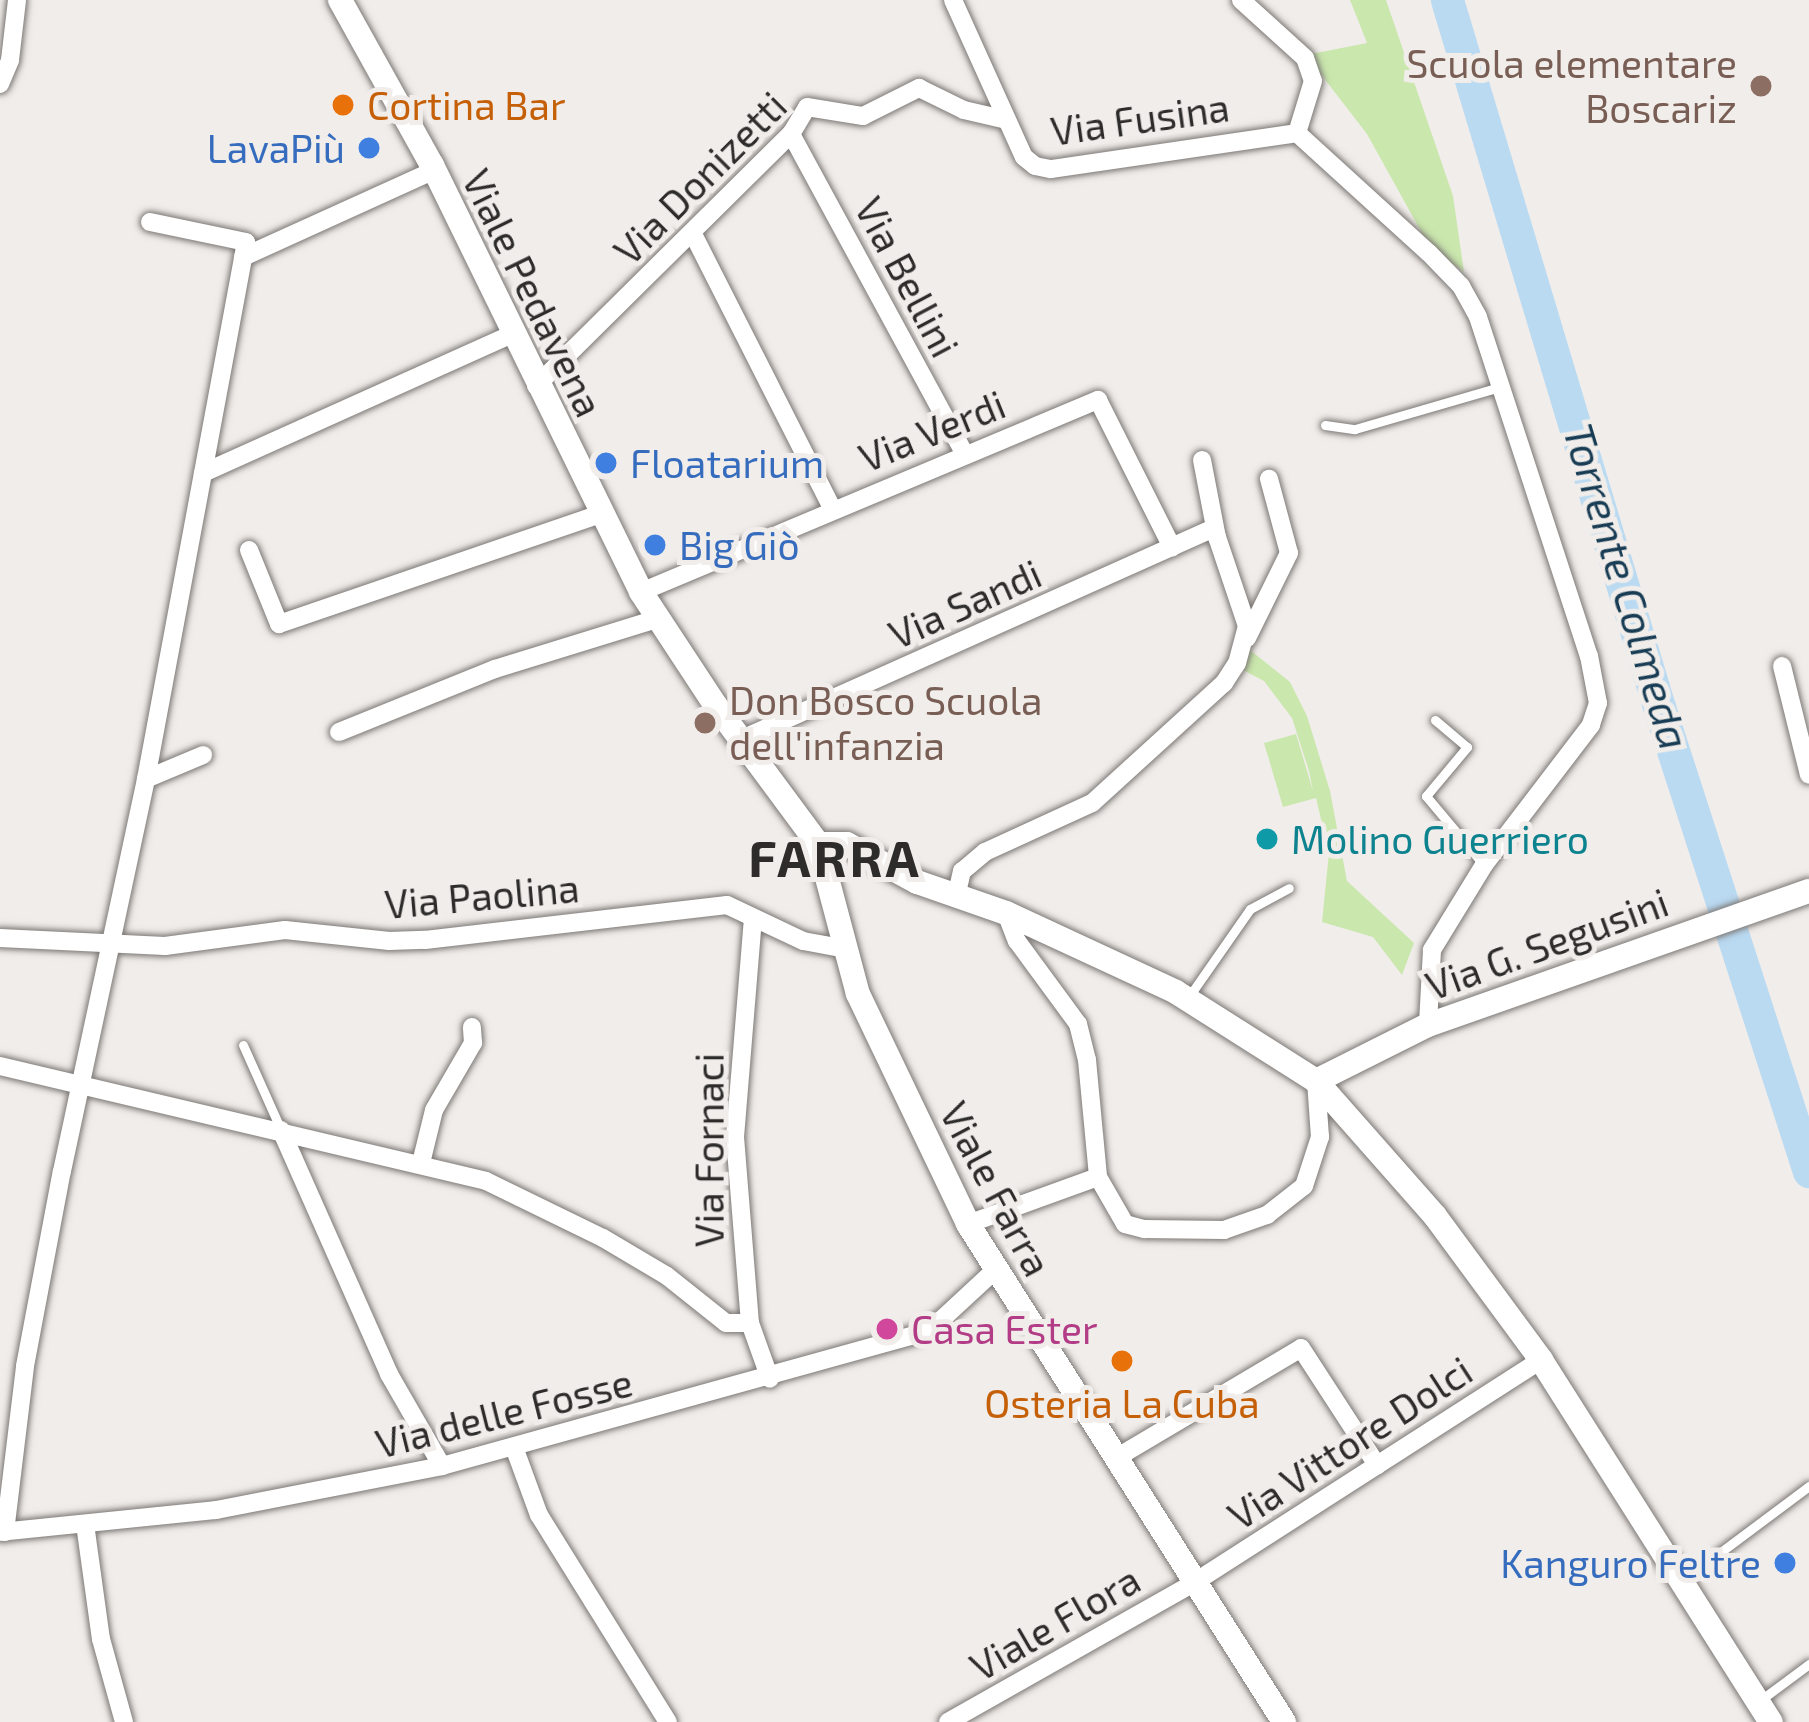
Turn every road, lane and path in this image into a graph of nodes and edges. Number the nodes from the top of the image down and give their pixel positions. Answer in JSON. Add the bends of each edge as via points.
{"nodes":[{"id":1,"x":17,"y":0,"type":"edge"},
{"id":2,"x":340,"y":0,"type":"edge"},
{"id":3,"x":953,"y":0,"type":"edge"},
{"id":4,"x":1241,"y":0,"type":"edge"},
{"id":5,"x":0,"y":84,"type":"edge"},
{"id":6,"x":1007,"y":120,"type":"junction"},
{"id":7,"x":1297,"y":133,"type":"junction"},
{"id":8,"x":791,"y":134,"type":"junction"},
{"id":9,"x":435,"y":170,"type":"junction"},
{"id":10,"x":150,"y":223,"type":"dead end"},
{"id":11,"x":693,"y":234,"type":"junction"},
{"id":12,"x":243,"y":257,"type":"junction"},
{"id":13,"x":512,"y":334,"type":"junction"},
{"id":14,"x":536,"y":386,"type":"junction"},
{"id":15,"x":1500,"y":387,"type":"junction"},
{"id":16,"x":1325,"y":425,"type":"dead end"},
{"id":17,"x":964,"y":453,"type":"junction"},
{"id":18,"x":1202,"y":460,"type":"dead end"},
{"id":19,"x":203,"y":473,"type":"junction"},
{"id":20,"x":1269,"y":479,"type":"dead end"},
{"id":21,"x":832,"y":508,"type":"junction"},
{"id":22,"x":601,"y":514,"type":"junction"},
{"id":23,"x":1216,"y":534,"type":"junction"},
{"id":24,"x":1172,"y":547,"type":"junction"},
{"id":25,"x":249,"y":550,"type":"dead end"},
{"id":26,"x":641,"y":592,"type":"junction"},
{"id":27,"x":657,"y":619,"type":"junction"},
{"id":28,"x":1243,"y":647,"type":"junction"},
{"id":29,"x":1782,"y":667,"type":"dead end"},
{"id":30,"x":1435,"y":720,"type":"dead end"},
{"id":31,"x":339,"y":732,"type":"dead end"},
{"id":32,"x":742,"y":739,"type":"junction"},
{"id":33,"x":203,"y":754,"type":"dead end"},
{"id":34,"x":1809,"y":775,"type":"edge"},
{"id":35,"x":146,"y":779,"type":"junction"},
{"id":36,"x":818,"y":844,"type":"junction"},
{"id":37,"x":1484,"y":865,"type":"junction"},
{"id":38,"x":1289,"y":888,"type":"dead end"},
{"id":39,"x":1809,"y":891,"type":"edge"},
{"id":40,"x":956,"y":896,"type":"junction"},
{"id":41,"x":1006,"y":913,"type":"junction"},
{"id":42,"x":753,"y":918,"type":"junction"},
{"id":43,"x":0,"y":938,"type":"edge"},
{"id":44,"x":115,"y":941,"type":"junction"},
{"id":45,"x":848,"y":949,"type":"junction"},
{"id":46,"x":1187,"y":999,"type":"junction"},
{"id":47,"x":1428,"y":1025,"type":"junction"},
{"id":48,"x":472,"y":1027,"type":"dead end"},
{"id":49,"x":243,"y":1045,"type":"dead end"},
{"id":50,"x":0,"y":1066,"type":"edge"},
{"id":51,"x":1316,"y":1081,"type":"junction"},
{"id":52,"x":84,"y":1082,"type":"junction"},
{"id":53,"x":281,"y":1130,"type":"junction"},
{"id":54,"x":421,"y":1163,"type":"junction"},
{"id":55,"x":1098,"y":1177,"type":"junction"},
{"id":56,"x":968,"y":1224,"type":"junction"},
{"id":57,"x":994,"y":1271,"type":"junction"},
{"id":58,"x":750,"y":1323,"type":"junction"},
{"id":59,"x":1541,"y":1360,"type":"junction"},
{"id":60,"x":770,"y":1379,"type":"junction"},
{"id":61,"x":514,"y":1447,"type":"junction"},
{"id":62,"x":1116,"y":1458,"type":"junction"},
{"id":63,"x":1377,"y":1465,"type":"junction"},
{"id":64,"x":442,"y":1466,"type":"junction"},
{"id":65,"x":1809,"y":1486,"type":"edge"},
{"id":66,"x":85,"y":1524,"type":"junction"},
{"id":67,"x":2,"y":1532,"type":"edge"},
{"id":68,"x":1682,"y":1580,"type":"junction"},
{"id":69,"x":1195,"y":1582,"type":"junction"},
{"id":70,"x":1809,"y":1664,"type":"edge"},
{"id":71,"x":1765,"y":1712,"type":"edge"},
{"id":72,"x":124,"y":1722,"type":"edge"},
{"id":73,"x":668,"y":1722,"type":"edge"},
{"id":74,"x":948,"y":1722,"type":"edge"},
{"id":75,"x":1284,"y":1722,"type":"edge"}],
"edges":[{"from":1,"to":5,"type":"street"},
{"from":2,"to":9,"type":"main road","name":"Viale Pedavena"},
{"from":3,"to":6,"type":"street","name":"Via Fusina"},
{"from":4,"to":7,"type":"street","via":[[1305,58],[1313,81]]},
{"from":6,"to":7,"type":"street","name":"Via Fusina","via":[[1024,157],[1052,169]]},
{"from":6,"to":8,"type":"street","name":"Via Donizetti","via":[[920,88],[863,116],[807,107]]},
{"from":7,"to":15,"type":"street","via":[[1461,286]]},
{"from":8,"to":11,"type":"street","name":"Via Donizetti"},
{"from":8,"to":17,"type":"street","name":"Via Bellini"},
{"from":9,"to":12,"type":"street"},
{"from":9,"to":13,"type":"main road","name":"Viale Pedavena"},
{"from":10,"to":12,"type":"street","via":[[246,242]]},
{"from":11,"to":14,"type":"street","name":"Via Donizetti"},
{"from":11,"to":21,"type":"street"},
{"from":12,"to":19,"type":"street"},
{"from":13,"to":14,"type":"main road","name":"Viale Pedavena"},
{"from":13,"to":19,"type":"street"},
{"from":14,"to":22,"type":"main road","name":"Viale Pedavena"},
{"from":15,"to":16,"type":"lane","via":[[1355,429]]},
{"from":15,"to":37,"type":"street","via":[[1598,703],[1591,725]]},
{"from":17,"to":21,"type":"street","name":"Via Verdi"},
{"from":17,"to":24,"type":"street","name":"Via Verdi","via":[[1097,400]]},
{"from":18,"to":23,"type":"street"},
{"from":19,"to":35,"type":"street"},
{"from":20,"to":28,"type":"street","via":[[1288,553]]},
{"from":21,"to":26,"type":"street","name":"Via Verdi"},
{"from":22,"to":25,"type":"street","via":[[279,625]]},
{"from":22,"to":26,"type":"main road","name":"Viale Pedavena"},
{"from":23,"to":24,"type":"street","name":"Via Sandi"},
{"from":23,"to":28,"type":"street","via":[[1247,626]]},
{"from":24,"to":32,"type":"street","name":"Via Sandi"},
{"from":26,"to":27,"type":"main road","name":"Viale Pedavena"},
{"from":27,"to":31,"type":"street","via":[[495,669]]},
{"from":27,"to":32,"type":"main road","name":"Viale Pedavena"},
{"from":28,"to":40,"type":"street","via":[[1224,683],[1092,803],[985,852],[962,871]]},
{"from":29,"to":34,"type":"street"},
{"from":30,"to":37,"type":"lane","via":[[1467,747],[1426,796]]},
{"from":32,"to":36,"type":"main road","name":"Viale Pedavena"},
{"from":33,"to":35,"type":"street"},
{"from":35,"to":44,"type":"street"},
{"from":36,"to":40,"type":"main road","via":[[847,844]]},
{"from":36,"to":45,"type":"main road","name":"Viale Farra"},
{"from":37,"to":47,"type":"street","via":[[1432,950]]},
{"from":38,"to":46,"type":"lane","via":[[1250,909]]},
{"from":39,"to":47,"type":"main road","name":"Via G. Segusini"},
{"from":40,"to":41,"type":"main road"},
{"from":41,"to":46,"type":"main road"},
{"from":41,"to":55,"type":"street","via":[[1017,941],[1078,1024]]},
{"from":42,"to":44,"type":"street","name":"Via Paolina","via":[[727,905],[425,940],[284,929],[166,946]]},
{"from":42,"to":45,"type":"street","name":"Via Paolina","via":[[803,941]]},
{"from":42,"to":58,"type":"street","name":"Via Fornaci","via":[[735,1137]]},
{"from":43,"to":44,"type":"street","name":"Via Paolina"},
{"from":44,"to":52,"type":"street"},
{"from":45,"to":56,"type":"main road","name":"Viale Farra","via":[[858,994]]},
{"from":46,"to":51,"type":"main road"},
{"from":47,"to":51,"type":"main road","name":"Via G. Segusini"},
{"from":48,"to":54,"type":"street","via":[[473,1043],[434,1111]]},
{"from":49,"to":53,"type":"lane"},
{"from":50,"to":52,"type":"street"},
{"from":51,"to":55,"type":"street","via":[[1320,1136],[1304,1186],[1267,1215],[1224,1230],[1144,1229],[1125,1224]]},
{"from":51,"to":59,"type":"main road","via":[[1435,1216]]},
{"from":52,"to":53,"type":"street"},
{"from":52,"to":67,"type":"street","via":[[26,1366]]},
{"from":53,"to":54,"type":"street"},
{"from":53,"to":64,"type":"street","via":[[389,1374]]},
{"from":54,"to":58,"type":"street","via":[[486,1181],[668,1276],[726,1323]]},
{"from":55,"to":56,"type":"street"},
{"from":56,"to":57,"type":"main road","name":"Viale Farra"},
{"from":57,"to":60,"type":"street","name":"Via delle Fosse","via":[[915,1335]]},
{"from":57,"to":62,"type":"main road","name":"Viale Farra"},
{"from":58,"to":60,"type":"street","name":"Via Fornaci"},
{"from":59,"to":63,"type":"street","name":"Via Vittore Dolci"},
{"from":59,"to":68,"type":"main road"},
{"from":60,"to":61,"type":"street","name":"Via delle Fosse"},
{"from":61,"to":64,"type":"street","name":"Via delle Fosse"},
{"from":61,"to":73,"type":"street","via":[[539,1515]]},
{"from":62,"to":63,"type":"street","via":[[1301,1348]]},
{"from":62,"to":69,"type":"main road","name":"Viale Farra"},
{"from":63,"to":69,"type":"street","name":"Via Vittore Dolci"},
{"from":64,"to":66,"type":"street","name":"Via delle Fosse","via":[[216,1510]]},
{"from":65,"to":68,"type":"lane"},
{"from":66,"to":67,"type":"street","name":"Via delle Fosse"},
{"from":66,"to":72,"type":"street","via":[[101,1639]]},
{"from":68,"to":71,"type":"main road"},
{"from":69,"to":74,"type":"street","name":"Viale Flora"},
{"from":69,"to":75,"type":"main road","name":"Viale Farra"},
{"from":70,"to":71,"type":"lane"}]}
